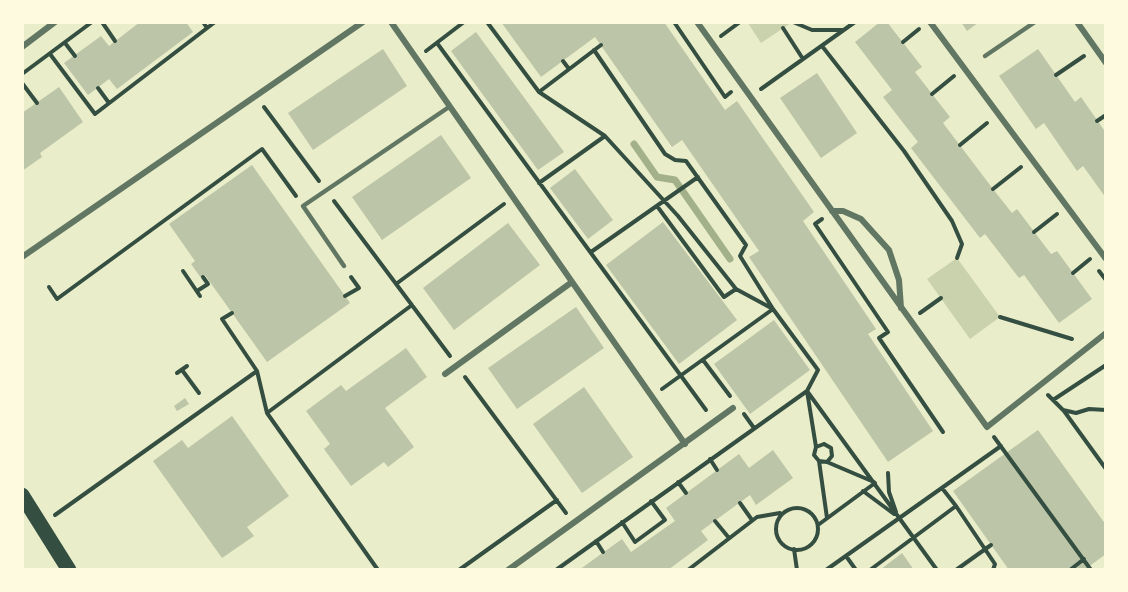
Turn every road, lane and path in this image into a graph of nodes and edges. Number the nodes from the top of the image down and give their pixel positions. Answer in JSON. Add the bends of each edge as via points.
{"nodes":[{"id":1,"x":55,"y":22,"type":"edge"},
{"id":2,"x":92,"y":22,"type":"edge"},
{"id":3,"x":102,"y":22,"type":"edge"},
{"id":4,"x":203,"y":22,"type":"edge"},
{"id":5,"x":215,"y":22,"type":"edge"},
{"id":6,"x":363,"y":22,"type":"edge"},
{"id":7,"x":391,"y":22,"type":"edge"},
{"id":8,"x":464,"y":22,"type":"edge"},
{"id":9,"x":488,"y":22,"type":"edge"},
{"id":10,"x":697,"y":22,"type":"edge"},
{"id":11,"x":740,"y":22,"type":"edge"},
{"id":12,"x":793,"y":22,"type":"edge"},
{"id":13,"x":855,"y":22,"type":"edge"},
{"id":14,"x":930,"y":22,"type":"edge"},
{"id":15,"x":1035,"y":22,"type":"edge"},
{"id":16,"x":1077,"y":22,"type":"edge"},
{"id":17,"x":675,"y":25,"type":"edge"},
{"id":18,"x":207,"y":28,"type":"junction"},
{"id":19,"x":783,"y":28,"type":"dead end"},
{"id":20,"x":919,"y":29,"type":"dead end"},
{"id":21,"x":844,"y":30,"type":"junction"},
{"id":22,"x":670,"y":31,"type":"dead end"},
{"id":23,"x":115,"y":41,"type":"dead end"},
{"id":24,"x":711,"y":42,"type":"junction"},
{"id":25,"x":903,"y":42,"type":"dead end"},
{"id":26,"x":65,"y":43,"type":"junction"},
{"id":27,"x":437,"y":43,"type":"junction"},
{"id":28,"x":601,"y":45,"type":"dead end"},
{"id":29,"x":822,"y":46,"type":"junction"},
{"id":30,"x":22,"y":47,"type":"edge"},
{"id":31,"x":173,"y":47,"type":"dead end"},
{"id":32,"x":594,"y":50,"type":"junction"},
{"id":33,"x":176,"y":52,"type":"junction"},
{"id":34,"x":50,"y":54,"type":"junction"},
{"id":35,"x":75,"y":56,"type":"dead end"},
{"id":36,"x":986,"y":56,"type":"dead end"},
{"id":37,"x":1084,"y":56,"type":"dead end"},
{"id":38,"x":416,"y":59,"type":"junction"},
{"id":39,"x":803,"y":59,"type":"junction"},
{"id":40,"x":563,"y":61,"type":"dead end"},
{"id":41,"x":1106,"y":63,"type":"edge"},
{"id":42,"x":569,"y":69,"type":"junction"},
{"id":43,"x":139,"y":73,"type":"dead end"},
{"id":44,"x":708,"y":73,"type":"junction"},
{"id":45,"x":22,"y":74,"type":"edge"},
{"id":46,"x":1056,"y":75,"type":"dead end"},
{"id":47,"x":954,"y":76,"type":"dead end"},
{"id":48,"x":142,"y":77,"type":"junction"},
{"id":49,"x":702,"y":77,"type":"dead end"},
{"id":50,"x":22,"y":83,"type":"edge"},
{"id":51,"x":98,"y":88,"type":"dead end"},
{"id":52,"x":737,"y":88,"type":"dead end"},
{"id":53,"x":539,"y":92,"type":"junction"},
{"id":54,"x":932,"y":94,"type":"dead end"},
{"id":55,"x":750,"y":96,"type":"junction"},
{"id":56,"x":37,"y":103,"type":"dead end"},
{"id":57,"x":109,"y":103,"type":"junction"},
{"id":58,"x":449,"y":106,"type":"junction"},
{"id":59,"x":1106,"y":115,"type":"edge"},
{"id":60,"x":1097,"y":121,"type":"dead end"},
{"id":61,"x":988,"y":122,"type":"dead end"},
{"id":62,"x":605,"y":136,"type":"junction"},
{"id":63,"x":960,"y":145,"type":"dead end"},
{"id":64,"x":1022,"y":167,"type":"dead end"},
{"id":65,"x":698,"y":177,"type":"junction"},
{"id":66,"x":539,"y":183,"type":"junction"},
{"id":67,"x":993,"y":189,"type":"dead end"},
{"id":68,"x":513,"y":197,"type":"junction"},
{"id":69,"x":664,"y":201,"type":"junction"},
{"id":70,"x":303,"y":206,"type":"junction"},
{"id":71,"x":657,"y":206,"type":"junction"},
{"id":72,"x":819,"y":208,"type":"dead end"},
{"id":73,"x":832,"y":212,"type":"junction"},
{"id":74,"x":1057,"y":214,"type":"dead end"},
{"id":75,"x":1034,"y":232,"type":"dead end"},
{"id":76,"x":830,"y":247,"type":"junction"},
{"id":77,"x":824,"y":251,"type":"dead end"},
{"id":78,"x":591,"y":252,"type":"junction"},
{"id":79,"x":22,"y":257,"type":"edge"},
{"id":80,"x":957,"y":258,"type":"dead end"},
{"id":81,"x":1090,"y":259,"type":"dead end"},
{"id":82,"x":1106,"y":259,"type":"edge"},
{"id":83,"x":344,"y":266,"type":"dead end"},
{"id":84,"x":183,"y":271,"type":"dead end"},
{"id":85,"x":1073,"y":273,"type":"dead end"},
{"id":86,"x":203,"y":277,"type":"dead end"},
{"id":87,"x":572,"y":282,"type":"junction"},
{"id":88,"x":49,"y":287,"type":"dead end"},
{"id":89,"x":359,"y":288,"type":"dead end"},
{"id":90,"x":736,"y":290,"type":"junction"},
{"id":91,"x":345,"y":296,"type":"dead end"},
{"id":92,"x":864,"y":297,"type":"junction"},
{"id":93,"x":941,"y":298,"type":"dead end"},
{"id":94,"x":858,"y":301,"type":"dead end"},
{"id":95,"x":412,"y":305,"type":"junction"},
{"id":96,"x":772,"y":309,"type":"junction"},
{"id":97,"x":901,"y":309,"type":"junction"},
{"id":98,"x":232,"y":313,"type":"dead end"},
{"id":99,"x":1000,"y":317,"type":"dead end"},
{"id":100,"x":910,"y":320,"type":"junction"},
{"id":101,"x":1106,"y":333,"type":"edge"},
{"id":102,"x":1072,"y":339,"type":"dead end"},
{"id":103,"x":893,"y":359,"type":"junction"},
{"id":104,"x":887,"y":364,"type":"dead end"},
{"id":105,"x":1106,"y":365,"type":"edge"},
{"id":106,"x":188,"y":366,"type":"dead end"},
{"id":107,"x":457,"y":366,"type":"junction"},
{"id":108,"x":182,"y":369,"type":"junction"},
{"id":109,"x":257,"y":371,"type":"junction"},
{"id":110,"x":177,"y":373,"type":"dead end"},
{"id":111,"x":446,"y":374,"type":"dead end"},
{"id":112,"x":681,"y":375,"type":"junction"},
{"id":113,"x":1040,"y":385,"type":"junction"},
{"id":114,"x":807,"y":391,"type":"junction"},
{"id":115,"x":199,"y":393,"type":"dead end"},
{"id":116,"x":652,"y":396,"type":"junction"},
{"id":117,"x":1053,"y":400,"type":"junction"},
{"id":118,"x":733,"y":408,"type":"dead end"},
{"id":119,"x":1063,"y":410,"type":"junction"},
{"id":120,"x":1106,"y":410,"type":"edge"},
{"id":121,"x":267,"y":413,"type":"junction"},
{"id":122,"x":930,"y":413,"type":"junction"},
{"id":123,"x":923,"y":417,"type":"dead end"},
{"id":124,"x":715,"y":422,"type":"junction"},
{"id":125,"x":987,"y":427,"type":"junction"},
{"id":126,"x":944,"y":432,"type":"dead end"},
{"id":127,"x":685,"y":444,"type":"junction"},
{"id":128,"x":1001,"y":446,"type":"junction"},
{"id":129,"x":816,"y":447,"type":"junction"},
{"id":130,"x":710,"y":459,"type":"junction"},
{"id":131,"x":819,"y":461,"type":"junction"},
{"id":132,"x":827,"y":462,"type":"junction"},
{"id":133,"x":1106,"y":469,"type":"edge"},
{"id":134,"x":717,"y":470,"type":"dead end"},
{"id":135,"x":888,"y":473,"type":"dead end"},
{"id":136,"x":678,"y":482,"type":"junction"},
{"id":137,"x":875,"y":483,"type":"junction"},
{"id":138,"x":942,"y":488,"type":"junction"},
{"id":139,"x":863,"y":491,"type":"junction"},
{"id":140,"x":686,"y":493,"type":"dead end"},
{"id":141,"x":22,"y":495,"type":"edge"},
{"id":142,"x":557,"y":500,"type":"junction"},
{"id":143,"x":651,"y":501,"type":"junction"},
{"id":144,"x":740,"y":503,"type":"dead end"},
{"id":145,"x":956,"y":507,"type":"junction"},
{"id":146,"x":781,"y":512,"type":"junction"},
{"id":147,"x":826,"y":518,"type":"junction"},
{"id":148,"x":899,"y":519,"type":"junction"},
{"id":149,"x":752,"y":520,"type":"junction"},
{"id":150,"x":716,"y":521,"type":"dead end"},
{"id":151,"x":622,"y":522,"type":"junction"},
{"id":152,"x":574,"y":523,"type":"junction"},
{"id":153,"x":40,"y":524,"type":"junction"},
{"id":154,"x":817,"y":526,"type":"junction"},
{"id":155,"x":729,"y":538,"type":"junction"},
{"id":156,"x":913,"y":538,"type":"junction"},
{"id":157,"x":596,"y":541,"type":"junction"},
{"id":158,"x":991,"y":544,"type":"dead end"},
{"id":159,"x":794,"y":549,"type":"junction"},
{"id":160,"x":985,"y":549,"type":"junction"},
{"id":161,"x":603,"y":552,"type":"dead end"},
{"id":162,"x":846,"y":556,"type":"junction"},
{"id":163,"x":1084,"y":559,"type":"junction"},
{"id":164,"x":558,"y":569,"type":"edge"},
{"id":165,"x":69,"y":570,"type":"edge"},
{"id":166,"x":378,"y":570,"type":"edge"},
{"id":167,"x":459,"y":570,"type":"edge"},
{"id":168,"x":508,"y":570,"type":"edge"},
{"id":169,"x":688,"y":570,"type":"edge"},
{"id":170,"x":796,"y":570,"type":"edge"},
{"id":171,"x":826,"y":570,"type":"edge"},
{"id":172,"x":856,"y":570,"type":"edge"},
{"id":173,"x":870,"y":570,"type":"edge"},
{"id":174,"x":937,"y":570,"type":"edge"},
{"id":175,"x":956,"y":570,"type":"edge"},
{"id":176,"x":993,"y":570,"type":"edge"},
{"id":177,"x":1070,"y":570,"type":"edge"},
{"id":178,"x":1091,"y":570,"type":"edge"}],
"edges":[{"from":1,"to":30,"type":"street"},
{"from":2,"to":26,"type":"path"},
{"from":3,"to":23,"type":"path"},
{"from":4,"to":18,"type":"path"},
{"from":5,"to":18,"type":"path"},
{"from":6,"to":79,"type":"street"},
{"from":7,"to":38,"type":"street"},
{"from":8,"to":27,"type":"path"},
{"from":9,"to":53,"type":"path"},
{"from":10,"to":24,"type":"street"},
{"from":11,"to":24,"type":"path"},
{"from":12,"to":21,"type":"path","via":[[812,30]]},
{"from":13,"to":21,"type":"path"},
{"from":14,"to":82,"type":"street"},
{"from":15,"to":36,"type":"lane"},
{"from":16,"to":41,"type":"street"},
{"from":17,"to":22,"type":"path"},
{"from":17,"to":44,"type":"path"},
{"from":18,"to":33,"type":"path"},
{"from":19,"to":39,"type":"path"},
{"from":20,"to":25,"type":"path"},
{"from":21,"to":29,"type":"path"},
{"from":24,"to":55,"type":"street"},
{"from":26,"to":34,"type":"path"},
{"from":26,"to":35,"type":"path"},
{"from":27,"to":38,"type":"path"},
{"from":27,"to":66,"type":"path"},
{"from":28,"to":32,"type":"path"},
{"from":29,"to":39,"type":"path"},
{"from":29,"to":80,"type":"path","via":[[952,220],[962,244]]},
{"from":31,"to":33,"type":"path"},
{"from":32,"to":42,"type":"path"},
{"from":32,"to":65,"type":"path","via":[[665,154],[686,161]]},
{"from":33,"to":48,"type":"path"},
{"from":34,"to":45,"type":"path"},
{"from":34,"to":57,"type":"path","via":[[95,114]]},
{"from":37,"to":46,"type":"path"},
{"from":38,"to":58,"type":"street"},
{"from":39,"to":55,"type":"path"},
{"from":40,"to":42,"type":"path"},
{"from":42,"to":53,"type":"path"},
{"from":43,"to":48,"type":"path"},
{"from":44,"to":49,"type":"path"},
{"from":44,"to":52,"type":"path","via":[[725,97]]},
{"from":47,"to":54,"type":"path"},
{"from":48,"to":57,"type":"path"},
{"from":50,"to":56,"type":"path"},
{"from":51,"to":57,"type":"path"},
{"from":53,"to":62,"type":"path"},
{"from":55,"to":73,"type":"street"},
{"from":58,"to":68,"type":"street"},
{"from":58,"to":70,"type":"lane"},
{"from":59,"to":60,"type":"path"},
{"from":61,"to":63,"type":"path"},
{"from":62,"to":66,"type":"path"},
{"from":62,"to":69,"type":"path"},
{"from":64,"to":67,"type":"path"},
{"from":65,"to":69,"type":"path"},
{"from":65,"to":96,"type":"path","via":[[746,245],[740,256]]},
{"from":66,"to":78,"type":"path"},
{"from":68,"to":87,"type":"street"},
{"from":68,"to":95,"type":"path","via":[[396,284]]},
{"from":69,"to":71,"type":"path"},
{"from":69,"to":90,"type":"path"},
{"from":70,"to":83,"type":"lane"},
{"from":70,"to":88,"type":"path","via":[[262,149],[57,298]]},
{"from":71,"to":78,"type":"path"},
{"from":71,"to":90,"type":"path","via":[[724,297]]},
{"from":72,"to":76,"type":"path","via":[[825,217],[815,224]]},
{"from":73,"to":97,"type":"street"},
{"from":73,"to":97,"type":"street","via":[[843,211],[861,219],[888,250],[899,280]]},
{"from":74,"to":75,"type":"path"},
{"from":76,"to":77,"type":"path"},
{"from":76,"to":92,"type":"path"},
{"from":78,"to":112,"type":"path"},
{"from":81,"to":85,"type":"path"},
{"from":84,"to":86,"type":"path","via":[[199,294],[208,284]]},
{"from":87,"to":107,"type":"street"},
{"from":87,"to":116,"type":"street"},
{"from":89,"to":91,"type":"path"},
{"from":90,"to":96,"type":"path"},
{"from":92,"to":94,"type":"path"},
{"from":92,"to":103,"type":"path","via":[[888,332],[879,338]]},
{"from":93,"to":100,"type":"path"},
{"from":95,"to":107,"type":"path"},
{"from":95,"to":121,"type":"path"},
{"from":96,"to":112,"type":"path"},
{"from":96,"to":114,"type":"path","via":[[818,370]]},
{"from":97,"to":100,"type":"street"},
{"from":98,"to":109,"type":"path","via":[[222,319]]},
{"from":99,"to":102,"type":"path"},
{"from":100,"to":125,"type":"street"},
{"from":101,"to":113,"type":"street"},
{"from":103,"to":104,"type":"path"},
{"from":103,"to":122,"type":"path"},
{"from":105,"to":117,"type":"path"},
{"from":106,"to":108,"type":"path"},
{"from":107,"to":111,"type":"street"},
{"from":107,"to":142,"type":"path"},
{"from":108,"to":110,"type":"path"},
{"from":108,"to":115,"type":"path"},
{"from":109,"to":121,"type":"path"},
{"from":109,"to":153,"type":"path"},
{"from":112,"to":116,"type":"path"},
{"from":112,"to":124,"type":"path"},
{"from":113,"to":117,"type":"path"},
{"from":113,"to":125,"type":"street"},
{"from":114,"to":129,"type":"path"},
{"from":114,"to":130,"type":"path"},
{"from":114,"to":137,"type":"path"},
{"from":116,"to":127,"type":"street"},
{"from":117,"to":119,"type":"path"},
{"from":118,"to":124,"type":"street"},
{"from":119,"to":120,"type":"path"},
{"from":119,"to":133,"type":"path"},
{"from":121,"to":166,"type":"path"},
{"from":122,"to":123,"type":"path"},
{"from":122,"to":126,"type":"path"},
{"from":124,"to":127,"type":"street"},
{"from":125,"to":128,"type":"path"},
{"from":127,"to":152,"type":"street"},
{"from":128,"to":138,"type":"path"},
{"from":128,"to":163,"type":"path"},
{"from":129,"to":131,"type":"path","via":[[814,455]]},
{"from":129,"to":132,"type":"path","via":[[824,444],[831,448],[832,456]]},
{"from":130,"to":134,"type":"path"},
{"from":130,"to":136,"type":"path"},
{"from":131,"to":132,"type":"path"},
{"from":131,"to":147,"type":"path"},
{"from":132,"to":137,"type":"path"},
{"from":135,"to":148,"type":"path","via":[[889,492]]},
{"from":136,"to":140,"type":"path"},
{"from":136,"to":143,"type":"path"},
{"from":137,"to":139,"type":"path"},
{"from":137,"to":148,"type":"path"},
{"from":138,"to":145,"type":"path"},
{"from":138,"to":148,"type":"path"},
{"from":139,"to":147,"type":"path"},
{"from":139,"to":148,"type":"path"},
{"from":141,"to":153,"type":"main road"},
{"from":142,"to":152,"type":"path"},
{"from":142,"to":167,"type":"path"},
{"from":143,"to":151,"type":"path"},
{"from":143,"to":151,"type":"path","via":[[665,520],[635,542]]},
{"from":144,"to":149,"type":"path"},
{"from":145,"to":156,"type":"path"},
{"from":145,"to":160,"type":"path"},
{"from":146,"to":149,"type":"path"},
{"from":146,"to":154,"type":"path","via":[[799,506],[816,516]]},
{"from":146,"to":159,"type":"path","via":[[774,531],[785,548]]},
{"from":147,"to":154,"type":"path"},
{"from":148,"to":156,"type":"path"},
{"from":148,"to":162,"type":"path"},
{"from":149,"to":155,"type":"path"},
{"from":150,"to":155,"type":"path"},
{"from":151,"to":157,"type":"path"},
{"from":152,"to":168,"type":"street"},
{"from":153,"to":165,"type":"main road"},
{"from":154,"to":159,"type":"path","via":[[818,536],[804,550]]},
{"from":155,"to":169,"type":"path"},
{"from":156,"to":173,"type":"path"},
{"from":156,"to":174,"type":"path"},
{"from":157,"to":161,"type":"path"},
{"from":157,"to":164,"type":"path"},
{"from":158,"to":160,"type":"path"},
{"from":159,"to":170,"type":"path"},
{"from":160,"to":175,"type":"path"},
{"from":160,"to":176,"type":"path","via":[[995,564]]},
{"from":162,"to":171,"type":"path"},
{"from":162,"to":172,"type":"path"},
{"from":163,"to":177,"type":"path"},
{"from":163,"to":178,"type":"path"}]}
